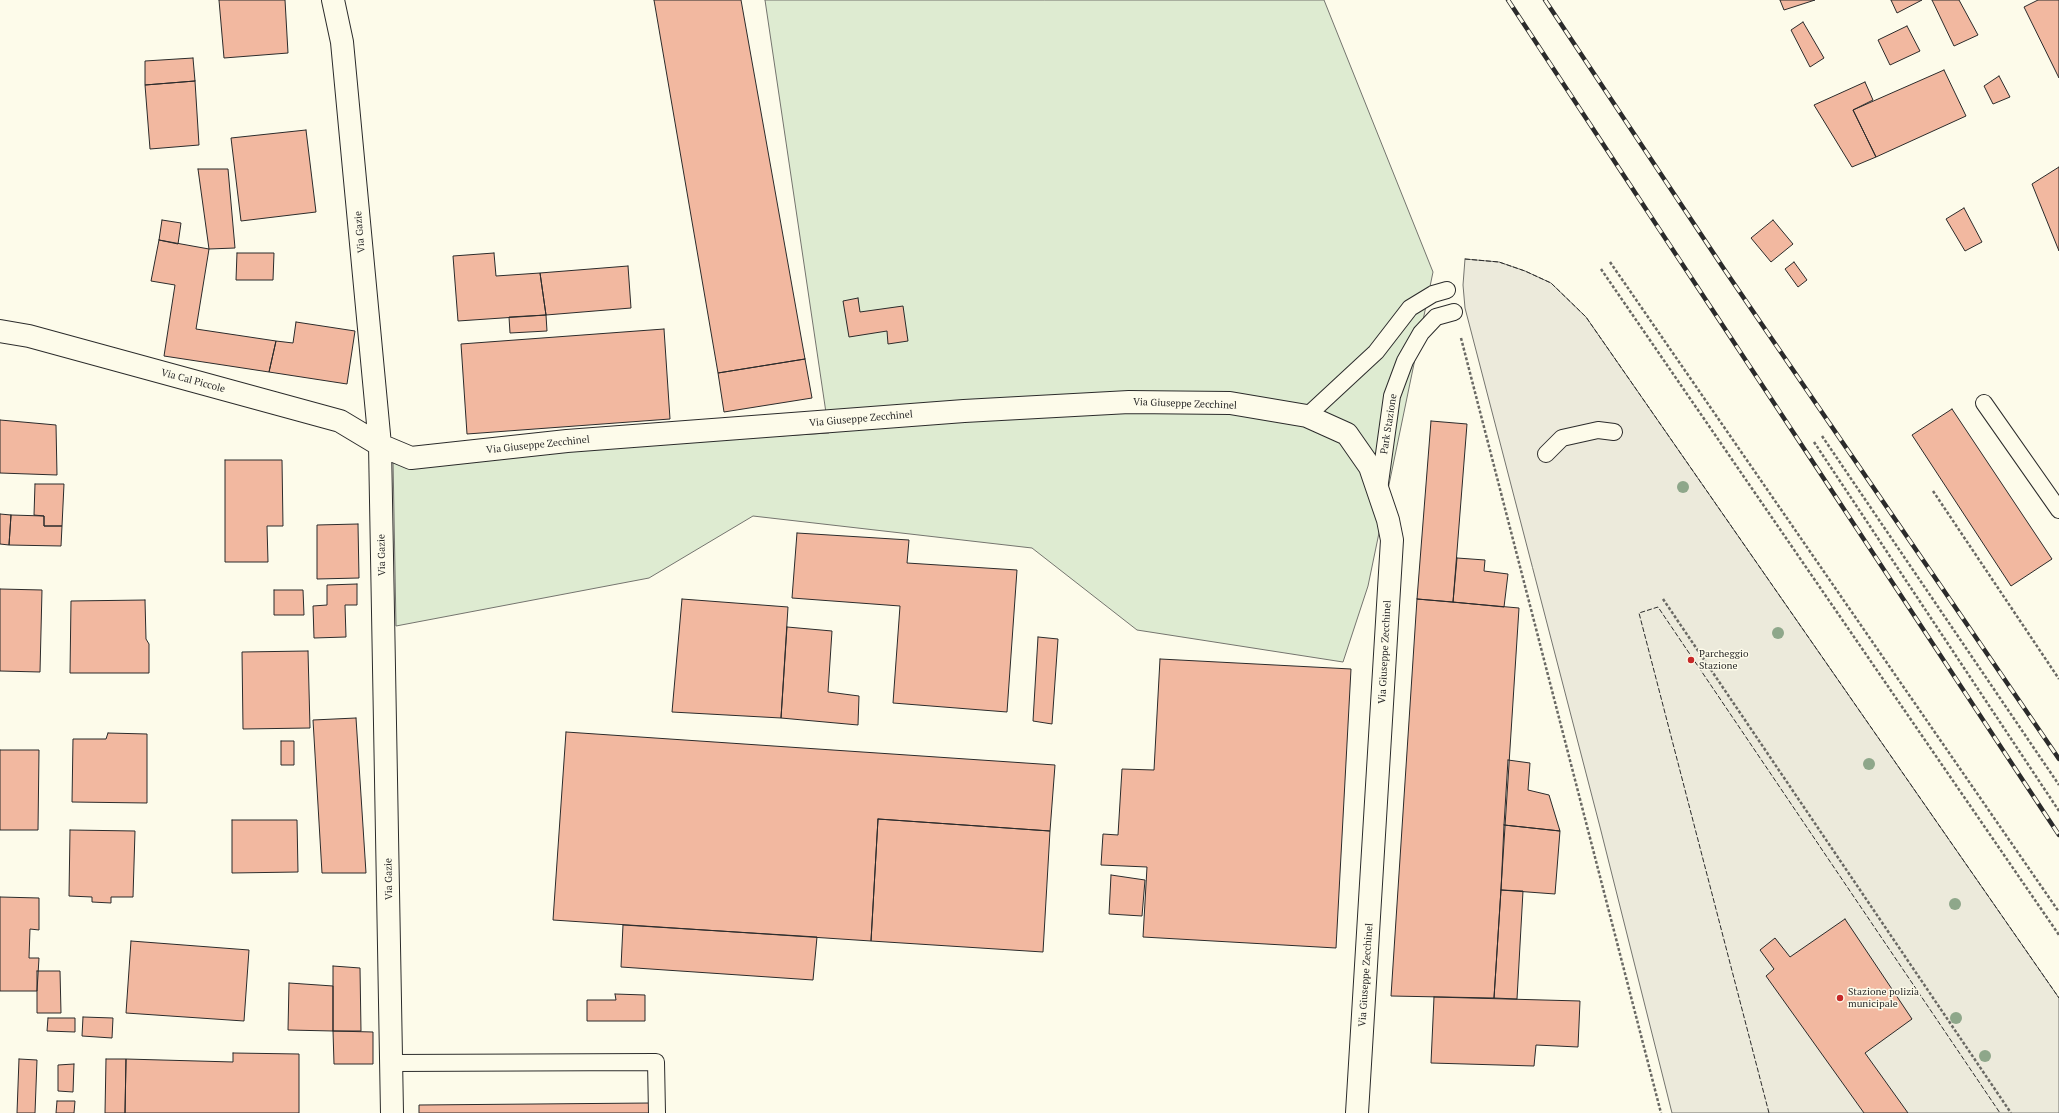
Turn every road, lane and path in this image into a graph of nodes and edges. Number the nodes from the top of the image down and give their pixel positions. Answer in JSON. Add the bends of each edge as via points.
{"nodes":[{"id":1,"x":333,"y":0,"type":"edge"},
{"id":2,"x":1610,"y":262,"type":"dead end"},
{"id":3,"x":1601,"y":269,"type":"dead end"},
{"id":4,"x":1447,"y":290,"type":"dead end"},
{"id":5,"x":1454,"y":312,"type":"joint"},
{"id":6,"x":0,"y":331,"type":"edge"},
{"id":7,"x":1984,"y":403,"type":"dead end"},
{"id":8,"x":1307,"y":416,"type":"junction"},
{"id":9,"x":1614,"y":432,"type":"dead end"},
{"id":10,"x":1822,"y":436,"type":"dead end"},
{"id":11,"x":1814,"y":442,"type":"dead end"},
{"id":12,"x":380,"y":445,"type":"junction"},
{"id":13,"x":1546,"y":454,"type":"dead end"},
{"id":14,"x":1379,"y":490,"type":"junction"},
{"id":15,"x":1933,"y":491,"type":"dead end"},
{"id":16,"x":2059,"y":510,"type":"edge"},
{"id":17,"x":1663,"y":599,"type":"dead end"},
{"id":18,"x":2059,"y":679,"type":"edge"},
{"id":19,"x":2059,"y":786,"type":"edge"},
{"id":20,"x":2059,"y":811,"type":"edge"},
{"id":21,"x":2059,"y":912,"type":"edge"},
{"id":22,"x":2059,"y":935,"type":"edge"},
{"id":23,"x":392,"y":1063,"type":"junction"},
{"id":24,"x":392,"y":1113,"type":"edge"},
{"id":25,"x":657,"y":1113,"type":"edge"},
{"id":26,"x":1357,"y":1113,"type":"edge"},
{"id":27,"x":1661,"y":1113,"type":"edge"},
{"id":28,"x":2011,"y":1113,"type":"edge"}],
"edges":[{"from":1,"to":12,"type":"street","name":"Via Gazie","via":[[342,42]]},
{"from":2,"to":21,"type":"path"},
{"from":3,"to":22,"type":"path"},
{"from":4,"to":8,"type":"lane","via":[[1433,294],[1410,308],[1376,352]]},
{"from":5,"to":14,"type":"lane","name":"Park Stazione","via":[[1436,316],[1421,333],[1405,361],[1392,396]]},
{"from":5,"to":27,"type":"path"},
{"from":6,"to":12,"type":"street","name":"Via Cal Piccole","via":[[29,336],[340,421]]},
{"from":7,"to":16,"type":"lane"},
{"from":8,"to":12,"type":"street","name":"Via Giuseppe Zecchinel","via":[[1230,403],[1129,402],[964,411],[567,441],[411,458]]},
{"from":8,"to":14,"type":"street","name":"Via Giuseppe Zecchinel","via":[[1347,434],[1370,467]]},
{"from":9,"to":13,"type":"lane","via":[[1598,430],[1562,438]]},
{"from":10,"to":19,"type":"path"},
{"from":11,"to":20,"type":"path"},
{"from":12,"to":23,"type":"street","name":"Via Gazie"},
{"from":14,"to":26,"type":"street","name":"Via Giuseppe Zecchinel","via":[[1392,540]]},
{"from":15,"to":18,"type":"path"},
{"from":17,"to":28,"type":"path"},
{"from":23,"to":24,"type":"street","name":"Via Gazie"},
{"from":23,"to":25,"type":"lane","via":[[656,1062]]}]}
